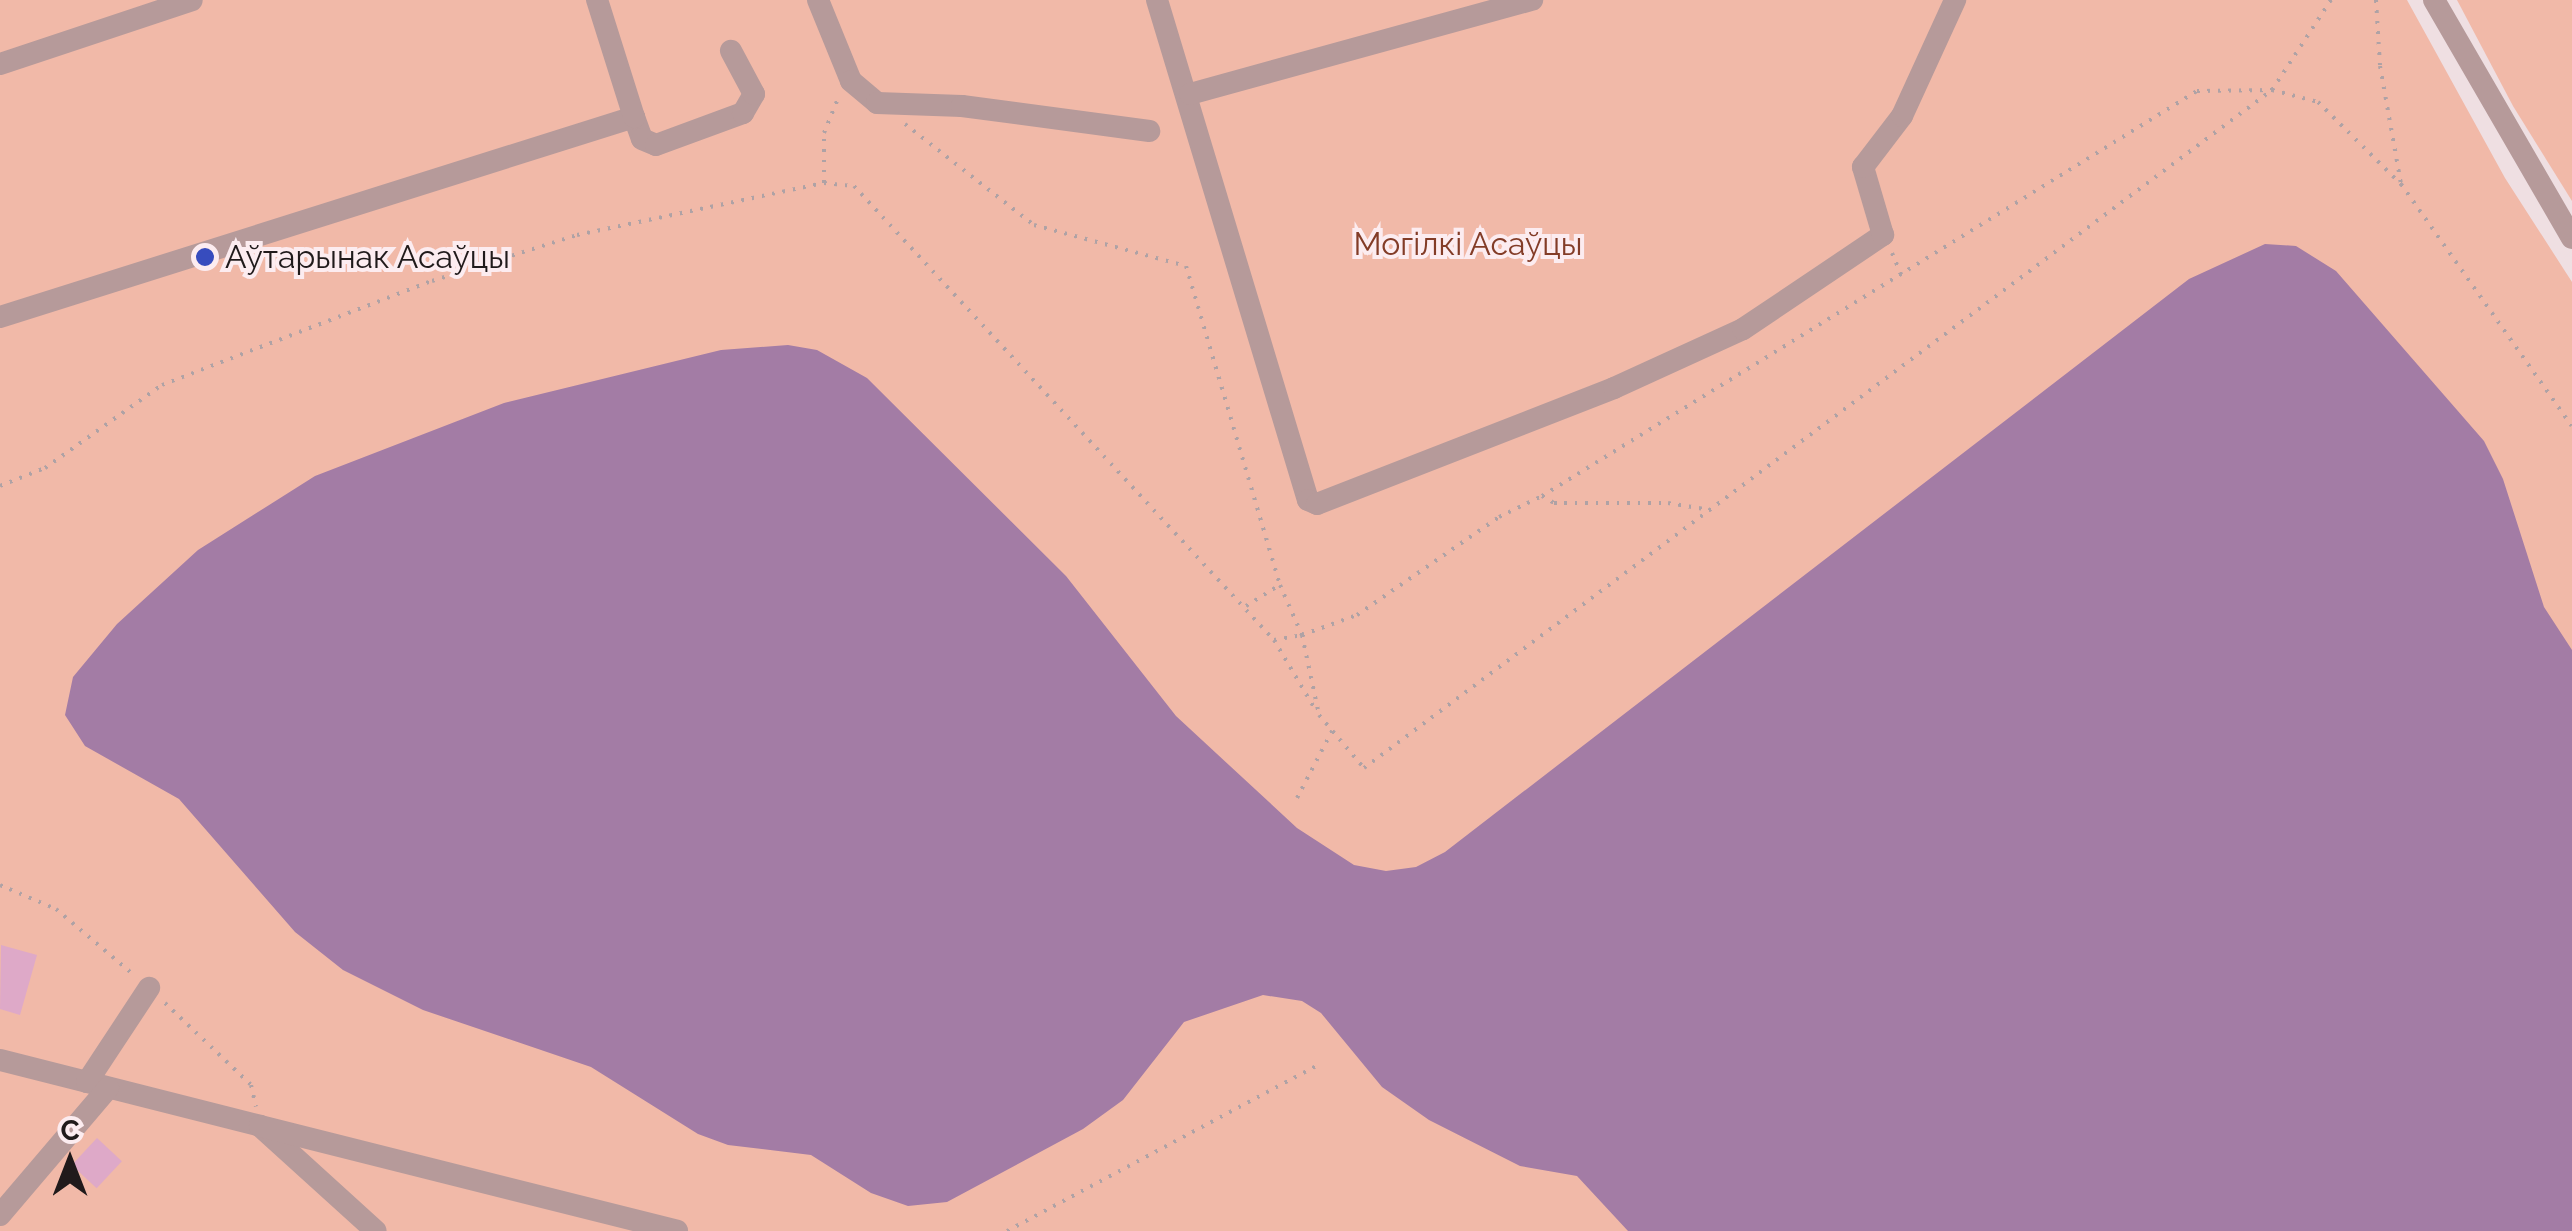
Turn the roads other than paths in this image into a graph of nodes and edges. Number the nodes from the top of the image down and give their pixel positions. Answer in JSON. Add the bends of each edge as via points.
{"nodes":[{"id":1,"x":192,"y":0,"type":"edge"},
{"id":2,"x":597,"y":0,"type":"edge"},
{"id":3,"x":818,"y":0,"type":"edge"},
{"id":4,"x":1157,"y":0,"type":"edge"},
{"id":5,"x":1532,"y":0,"type":"edge"},
{"id":6,"x":1955,"y":0,"type":"edge"},
{"id":7,"x":2434,"y":0,"type":"edge"},
{"id":8,"x":730,"y":51,"type":"dead end"},
{"id":9,"x":0,"y":64,"type":"edge"},
{"id":10,"x":1190,"y":94,"type":"junction"},
{"id":11,"x":634,"y":117,"type":"junction"},
{"id":12,"x":1148,"y":131,"type":"dead end"},
{"id":13,"x":2572,"y":238,"type":"edge"},
{"id":14,"x":0,"y":317,"type":"edge"},
{"id":15,"x":149,"y":988,"type":"dead end"},
{"id":16,"x":0,"y":1060,"type":"edge"},
{"id":17,"x":98,"y":1085,"type":"junction"},
{"id":18,"x":260,"y":1126,"type":"junction"},
{"id":19,"x":0,"y":1215,"type":"edge"},
{"id":20,"x":376,"y":1231,"type":"edge"},
{"id":21,"x":677,"y":1231,"type":"edge"}],
"edges":[{"from":1,"to":9,"type":"street"},
{"from":2,"to":11,"type":"street"},
{"from":3,"to":12,"type":"street","via":[[852,81],[877,103],[962,106]]},
{"from":4,"to":10,"type":"street"},
{"from":5,"to":10,"type":"street"},
{"from":6,"to":10,"type":"street","via":[[1902,116],[1864,167],[1883,234],[1743,328],[1614,388],[1317,504],[1308,500]]},
{"from":7,"to":13,"type":"street"},
{"from":8,"to":11,"type":"street","via":[[754,94],[743,113],[656,144],[642,139]]},
{"from":11,"to":14,"type":"street"},
{"from":15,"to":17,"type":"street"},
{"from":16,"to":17,"type":"street"},
{"from":17,"to":18,"type":"street"},
{"from":17,"to":19,"type":"street"},
{"from":18,"to":20,"type":"street"},
{"from":18,"to":21,"type":"street"}]}
